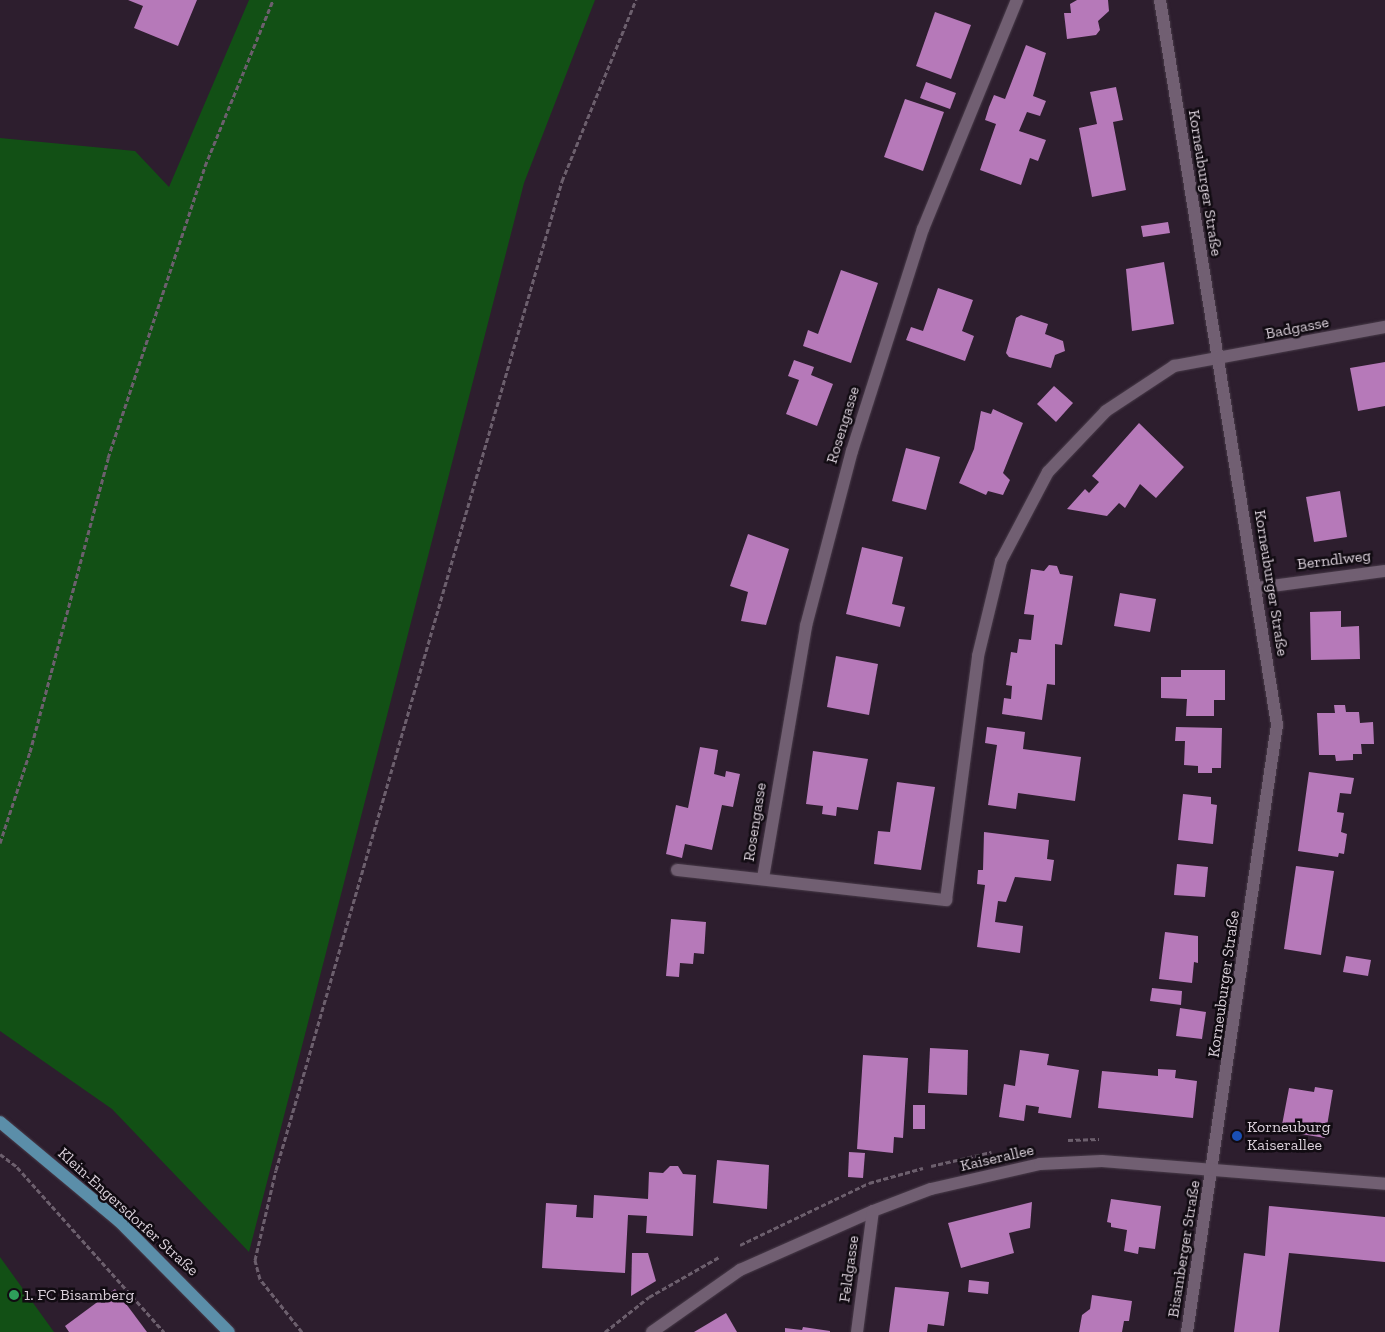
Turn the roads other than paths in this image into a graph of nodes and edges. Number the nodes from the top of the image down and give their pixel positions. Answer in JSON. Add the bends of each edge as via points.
{"nodes":[{"id":1,"x":1016,"y":0,"type":"edge"},
{"id":2,"x":1160,"y":0,"type":"edge"},
{"id":3,"x":1385,"y":327,"type":"edge"},
{"id":4,"x":1216,"y":360,"type":"junction"},
{"id":5,"x":1385,"y":570,"type":"edge"},
{"id":6,"x":1257,"y":588,"type":"junction"},
{"id":7,"x":677,"y":870,"type":"dead end"},
{"id":8,"x":763,"y":878,"type":"junction"},
{"id":9,"x":0,"y":1122,"type":"edge"},
{"id":10,"x":1213,"y":1172,"type":"junction"},
{"id":11,"x":1385,"y":1184,"type":"edge"},
{"id":12,"x":874,"y":1211,"type":"junction"},
{"id":13,"x":229,"y":1332,"type":"edge"},
{"id":14,"x":652,"y":1332,"type":"edge"},
{"id":15,"x":857,"y":1332,"type":"edge"},
{"id":16,"x":1187,"y":1332,"type":"edge"}],
"edges":[{"from":1,"to":8,"type":"street","name":"Rosengasse","via":[[923,229],[852,451],[806,626]]},
{"from":2,"to":4,"type":"street","name":"Korneuburger Straße"},
{"from":3,"to":4,"type":"street","name":"Badgasse"},
{"from":4,"to":6,"type":"street","name":"Korneuburger Straße"},
{"from":4,"to":8,"type":"street","name":"Rosengasse","via":[[1174,366],[1106,411],[1048,472],[1001,561],[978,656],[946,900]]},
{"from":5,"to":6,"type":"street","name":"Berndlweg"},
{"from":6,"to":10,"type":"street","name":"Korneuburger Straße","via":[[1277,726]]},
{"from":7,"to":8,"type":"street","name":"Rosengasse"},
{"from":9,"to":13,"type":"main road","name":"Klein-Engersdorfer Straße","via":[[119,1221]]},
{"from":10,"to":11,"type":"street","name":"Kaiserallee"},
{"from":10,"to":12,"type":"street","name":"Kaiserallee","via":[[1102,1161],[1040,1164],[932,1190]]},
{"from":10,"to":16,"type":"street","name":"Bisamberger Straße"},
{"from":12,"to":14,"type":"street","name":"Kaiserallee","via":[[740,1270]]},
{"from":12,"to":15,"type":"street","name":"Feldgasse"}]}
